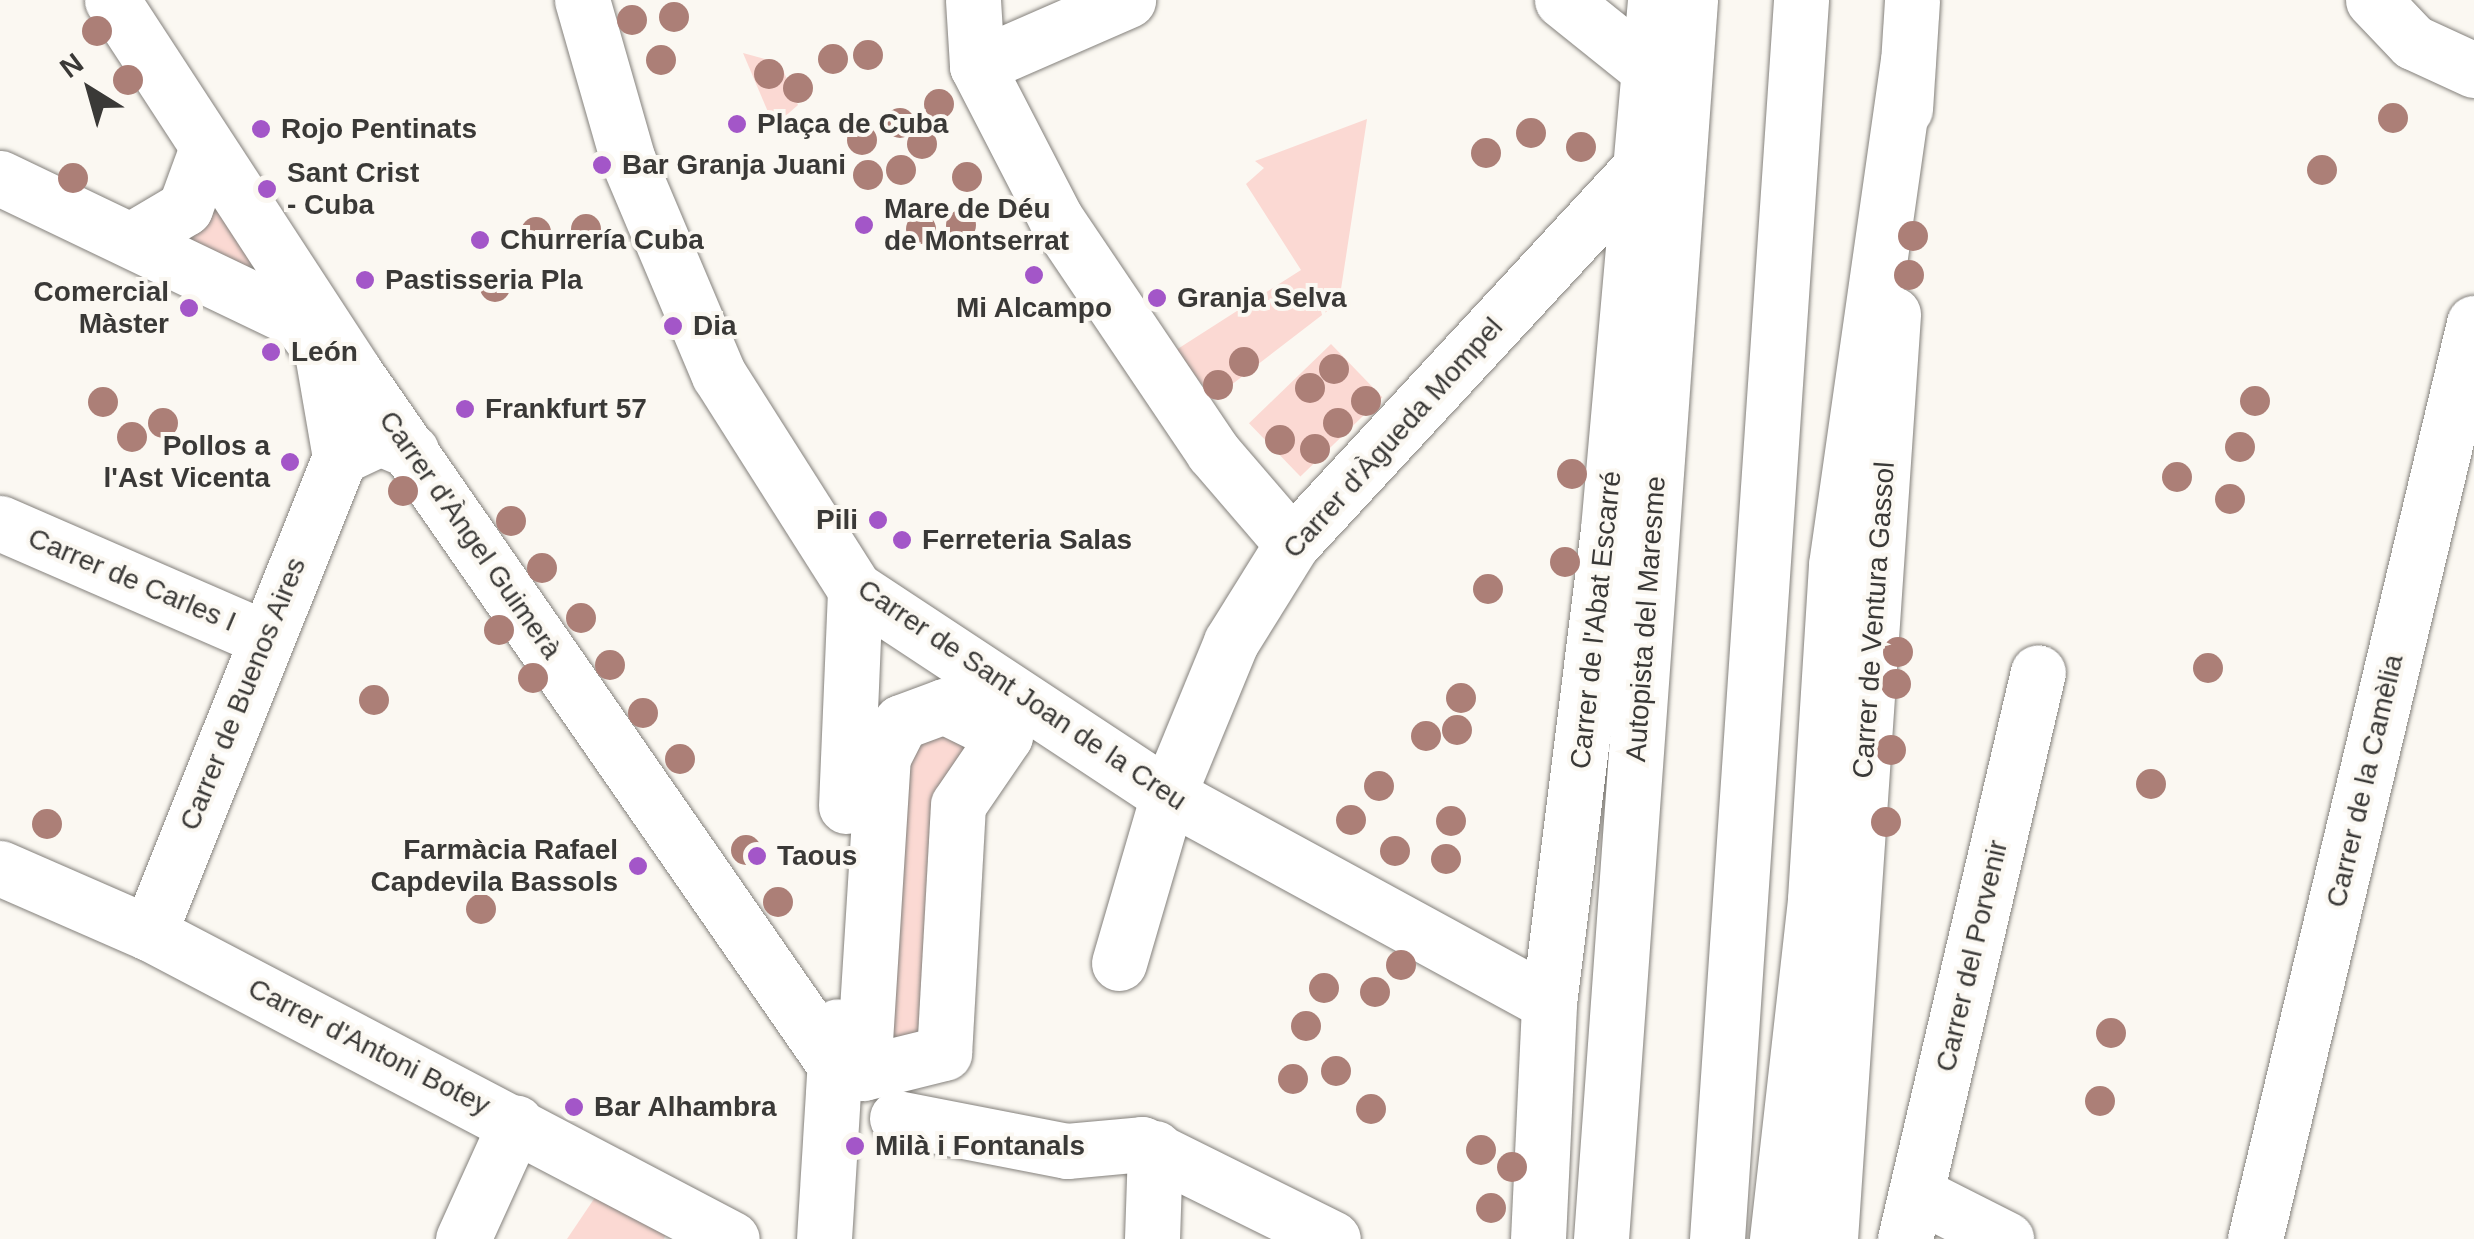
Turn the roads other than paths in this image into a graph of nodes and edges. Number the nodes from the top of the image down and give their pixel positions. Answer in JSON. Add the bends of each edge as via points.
{"nodes":[{"id":1,"x":112,"y":0,"type":"edge"},
{"id":2,"x":582,"y":0,"type":"edge"},
{"id":3,"x":973,"y":0,"type":"edge"},
{"id":4,"x":1128,"y":0,"type":"edge"},
{"id":5,"x":1562,"y":0,"type":"edge"},
{"id":6,"x":1655,"y":0,"type":"edge"},
{"id":7,"x":1690,"y":0,"type":"edge"},
{"id":8,"x":1802,"y":0,"type":"edge"},
{"id":9,"x":2373,"y":0,"type":"edge"},
{"id":10,"x":1919,"y":23,"type":"edge"},
{"id":11,"x":977,"y":66,"type":"junction"},
{"id":12,"x":1649,"y":70,"type":"junction"},
{"id":13,"x":2474,"y":70,"type":"edge"},
{"id":14,"x":206,"y":148,"type":"junction"},
{"id":15,"x":1638,"y":170,"type":"junction"},
{"id":16,"x":0,"y":178,"type":"edge"},
{"id":17,"x":136,"y":238,"type":"junction"},
{"id":18,"x":2474,"y":323,"type":"edge"},
{"id":19,"x":411,"y":451,"type":"junction"},
{"id":20,"x":340,"y":457,"type":"junction"},
{"id":21,"x":0,"y":523,"type":"edge"},
{"id":22,"x":1292,"y":544,"type":"junction"},
{"id":23,"x":855,"y":589,"type":"junction"},
{"id":24,"x":265,"y":638,"type":"junction"},
{"id":25,"x":2038,"y":672,"type":"dead end"},
{"id":26,"x":1168,"y":795,"type":"junction"},
{"id":27,"x":0,"y":868,"type":"edge"},
{"id":28,"x":149,"y":932,"type":"junction"},
{"id":29,"x":1119,"y":964,"type":"dead end"},
{"id":30,"x":1549,"y":1003,"type":"junction"},
{"id":31,"x":849,"y":1069,"type":"junction"},
{"id":32,"x":897,"y":1118,"type":"dead end"},
{"id":33,"x":516,"y":1122,"type":"junction"},
{"id":34,"x":1155,"y":1148,"type":"junction"},
{"id":35,"x":1911,"y":1216,"type":"edge"},
{"id":36,"x":463,"y":1239,"type":"edge"},
{"id":37,"x":732,"y":1239,"type":"edge"},
{"id":38,"x":824,"y":1239,"type":"edge"},
{"id":39,"x":1152,"y":1239,"type":"edge"},
{"id":40,"x":1333,"y":1239,"type":"edge"},
{"id":41,"x":1538,"y":1239,"type":"edge"},
{"id":42,"x":1601,"y":1239,"type":"edge"},
{"id":43,"x":1717,"y":1239,"type":"edge"},
{"id":44,"x":1777,"y":1239,"type":"edge"},
{"id":45,"x":1830,"y":1239,"type":"edge"},
{"id":46,"x":2006,"y":1239,"type":"edge"},
{"id":47,"x":2255,"y":1239,"type":"edge"}],
"edges":[{"from":1,"to":14,"type":"main road","name":"Carrer d'Àngel Guimerà"},
{"from":2,"to":23,"type":"main road","name":"Carrer de Sant Joan de la Creu","via":[[628,160],[719,375]]},
{"from":3,"to":11,"type":"main road"},
{"from":4,"to":11,"type":"main road"},
{"from":5,"to":12,"type":"main road"},
{"from":6,"to":12,"type":"main road","name":"Carrer de l'Abat Escarré"},
{"from":7,"to":42,"type":"main road","name":"Autopista del Maresme"},
{"from":8,"to":43,"type":"main road"},
{"from":9,"to":13,"type":"main road","via":[[2413,42]]},
{"from":10,"to":44,"type":"main road","via":[[1836,565],[1815,899]]},
{"from":10,"to":45,"type":"main road","name":"Carrer de Ventura Gassol"},
{"from":11,"to":22,"type":"main road","via":[[1118,318]]},
{"from":12,"to":15,"type":"main road","name":"Carrer de l'Abat Escarré"},
{"from":14,"to":17,"type":"main road","via":[[185,208]]},
{"from":14,"to":19,"type":"main road","name":"Carrer d'Àngel Guimerà"},
{"from":15,"to":22,"type":"main road","name":"Carrer d'Àgueda Mompel"},
{"from":15,"to":30,"type":"main road","name":"Carrer de l'Abat Escarré","via":[[1608,529]]},
{"from":16,"to":17,"type":"main road"},
{"from":17,"to":20,"type":"main road","via":[[299,321],[322,352]]},
{"from":18,"to":47,"type":"main road","name":"Carrer de la Camèlia"},
{"from":19,"to":20,"type":"main road","via":[[380,438]]},
{"from":19,"to":31,"type":"main road","name":"Carrer d'Àngel Guimerà"},
{"from":20,"to":24,"type":"main road","name":"Carrer de Buenos Aires"},
{"from":21,"to":24,"type":"main road","name":"Carrer de Carles I"},
{"from":22,"to":26,"type":"main road","name":"Carrer d'Àgueda Mompel","via":[[1231,642]]},
{"from":23,"to":26,"type":"main road","name":"Carrer de Sant Joan de la Creu"},
{"from":23,"to":31,"type":"main road"},
{"from":24,"to":28,"type":"main road","name":"Carrer de Buenos Aires"},
{"from":25,"to":35,"type":"main road","name":"Carrer del Porvenir"},
{"from":26,"to":29,"type":"main road","name":"Carrer d'Àgueda Mompel"},
{"from":26,"to":30,"type":"main road","name":"Carrer de Sant Joan de la Creu"},
{"from":27,"to":28,"type":"main road","name":"Carrer d'Antoni Botey"},
{"from":28,"to":33,"type":"main road","name":"Carrer d'Antoni Botey"},
{"from":30,"to":41,"type":"main road","name":"Carrer de l'Abat Escarré"},
{"from":31,"to":31,"type":"main road","via":[[944,1053],[958,805],[1005,736],[944,706],[901,722],[883,756]]},
{"from":31,"to":38,"type":"main road"},
{"from":32,"to":34,"type":"main road","via":[[1068,1151],[1120,1142]]},
{"from":33,"to":36,"type":"main road"},
{"from":33,"to":37,"type":"main road","name":"Carrer d'Antoni Botey"},
{"from":34,"to":39,"type":"main road"},
{"from":34,"to":40,"type":"main road"},
{"from":35,"to":46,"type":"main road"}]}
